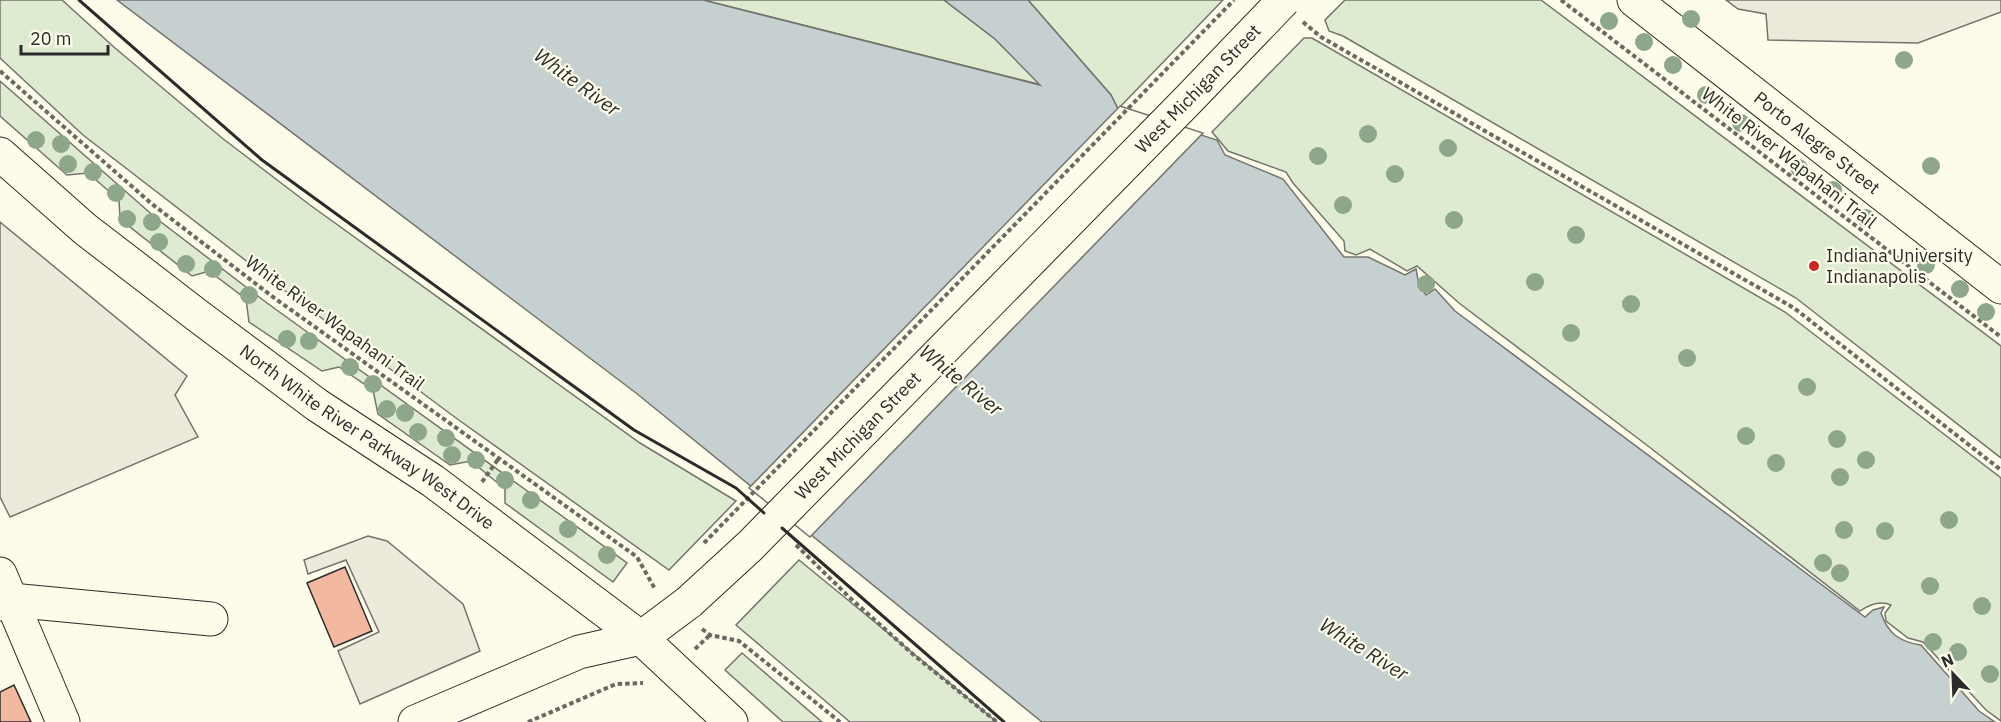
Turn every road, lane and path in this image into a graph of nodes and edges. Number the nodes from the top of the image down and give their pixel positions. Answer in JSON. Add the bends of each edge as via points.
{"nodes":[{"id":1,"x":1234,"y":0,"type":"edge"},
{"id":2,"x":1561,"y":0,"type":"edge"},
{"id":3,"x":1634,"y":0,"type":"edge"},
{"id":4,"x":1289,"y":7,"type":"edge"},
{"id":5,"x":0,"y":70,"type":"edge"},
{"id":6,"x":0,"y":154,"type":"edge"},
{"id":7,"x":2001,"y":287,"type":"edge"},
{"id":8,"x":2001,"y":337,"type":"edge"},
{"id":9,"x":2001,"y":470,"type":"edge"},
{"id":10,"x":796,"y":545,"type":"dead end"},
{"id":11,"x":698,"y":549,"type":"dead end"},
{"id":12,"x":657,"y":591,"type":"dead end"},
{"id":13,"x":4,"y":593,"type":"edge"},
{"id":14,"x":211,"y":619,"type":"dead end"},
{"id":15,"x":710,"y":635,"type":"dead end"},
{"id":16,"x":641,"y":638,"type":"junction"},
{"id":17,"x":616,"y":684,"type":"dead end"},
{"id":18,"x":60,"y":714,"type":"edge"},
{"id":19,"x":415,"y":722,"type":"edge"},
{"id":20,"x":528,"y":722,"type":"edge"},
{"id":21,"x":731,"y":722,"type":"edge"},
{"id":22,"x":840,"y":722,"type":"edge"},
{"id":23,"x":997,"y":722,"type":"edge"}],
"edges":[{"from":1,"to":11,"type":"path"},
{"from":2,"to":8,"type":"path","name":"White River Wapahani Trail"},
{"from":3,"to":7,"type":"main road","name":"Porto Alegre Street"},
{"from":4,"to":9,"type":"path","via":[[1321,37],[1794,308]]},
{"from":4,"to":16,"type":"main road","name":"West Michigan Street","bridge":true,"via":[[1189,99],[758,538],[689,602]]},
{"from":5,"to":12,"type":"path","name":"White River Wapahani Trail","via":[[170,219],[637,556]]},
{"from":6,"to":16,"type":"main road","name":"North White River Parkway West Drive","via":[[85,229],[198,316],[317,405],[433,481]]},
{"from":10,"to":23,"type":"path","via":[[915,656]]},
{"from":13,"to":14,"type":"main road"},
{"from":13,"to":18,"type":"main road"},
{"from":15,"to":22,"type":"path","via":[[739,641]]},
{"from":16,"to":19,"type":"main road","name":"West Michigan Street","via":[[579,652]]},
{"from":16,"to":21,"type":"main road","name":"North White River Parkway West Drive"},
{"from":17,"to":20,"type":"path"}]}
